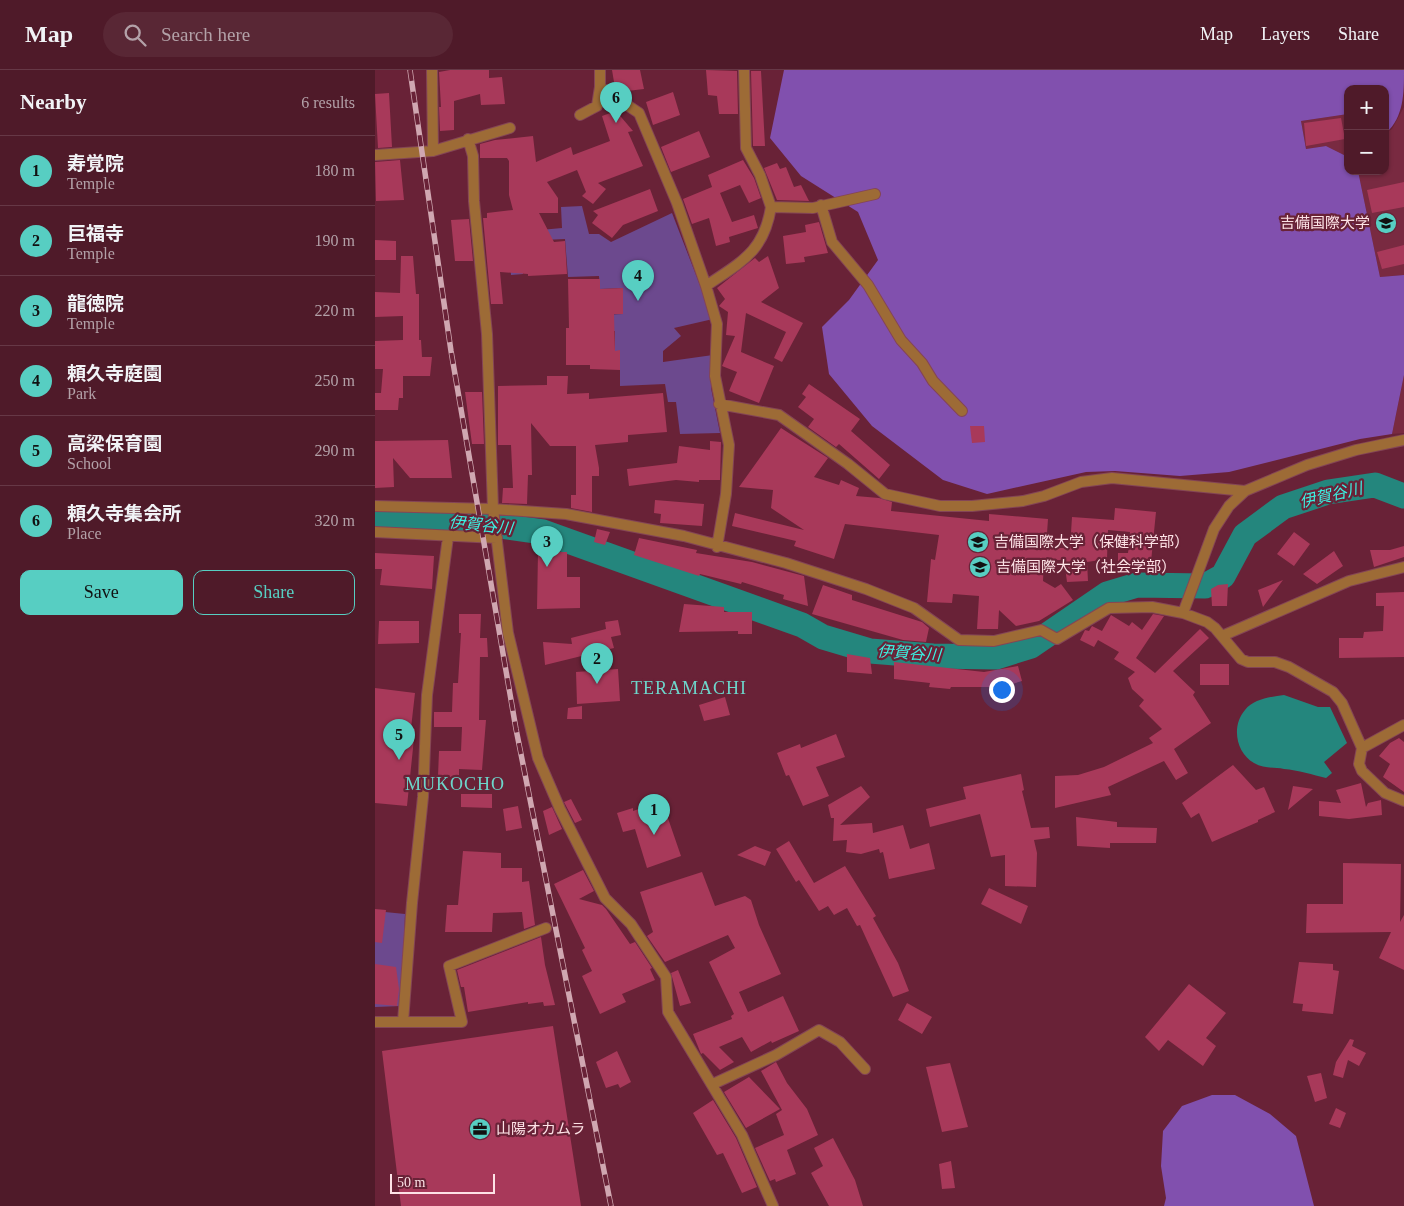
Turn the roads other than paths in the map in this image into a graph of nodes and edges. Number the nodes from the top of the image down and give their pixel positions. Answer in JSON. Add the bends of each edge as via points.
{"nodes":[{"id":1,"x":431,"y":70,"type":"edge"},
{"id":2,"x":600,"y":70,"type":"edge"},
{"id":3,"x":744,"y":70,"type":"edge"},
{"id":4,"x":600,"y":88,"type":"junction"},
{"id":5,"x":580,"y":115,"type":"dead end"},
{"id":6,"x":510,"y":128,"type":"dead end"},
{"id":7,"x":468,"y":139,"type":"junction"},
{"id":8,"x":433,"y":151,"type":"junction"},
{"id":9,"x":375,"y":156,"type":"edge"},
{"id":10,"x":875,"y":194,"type":"dead end"},
{"id":11,"x":821,"y":206,"type":"junction"},
{"id":12,"x":771,"y":207,"type":"junction"},
{"id":13,"x":707,"y":286,"type":"junction"},
{"id":14,"x":719,"y":404,"type":"junction"},
{"id":15,"x":962,"y":411,"type":"dead end"},
{"id":16,"x":1404,"y":440,"type":"edge"},
{"id":17,"x":1245,"y":491,"type":"junction"},
{"id":18,"x":375,"y":506,"type":"edge"},
{"id":19,"x":493,"y":508,"type":"junction"},
{"id":20,"x":375,"y":532,"type":"edge"},
{"id":21,"x":448,"y":537,"type":"junction"},
{"id":22,"x":496,"y":537,"type":"junction"},
{"id":23,"x":717,"y":547,"type":"junction"},
{"id":24,"x":1404,"y":567,"type":"edge"},
{"id":25,"x":1185,"y":609,"type":"junction"},
{"id":26,"x":1222,"y":636,"type":"junction"},
{"id":27,"x":1404,"y":725,"type":"edge"},
{"id":28,"x":1363,"y":748,"type":"junction"},
{"id":29,"x":1404,"y":801,"type":"edge"},
{"id":30,"x":546,"y":928,"type":"dead end"},
{"id":31,"x":375,"y":1022,"type":"edge"},
{"id":32,"x":403,"y":1022,"type":"junction"},
{"id":33,"x":865,"y":1069,"type":"dead end"},
{"id":34,"x":713,"y":1084,"type":"junction"},
{"id":35,"x":773,"y":1206,"type":"edge"}],
"edges":[{"from":1,"to":8,"type":"street"},
{"from":2,"to":4,"type":"street"},
{"from":3,"to":12,"type":"street","via":[[746,148]]},
{"from":4,"to":5,"type":"street","via":[[597,106]]},
{"from":4,"to":13,"type":"street","via":[[639,114],[677,203]]},
{"from":6,"to":7,"type":"street"},
{"from":7,"to":8,"type":"street"},
{"from":7,"to":19,"type":"street","via":[[473,156],[474,202],[487,334]]},
{"from":8,"to":9,"type":"street"},
{"from":10,"to":11,"type":"street"},
{"from":11,"to":12,"type":"street"},
{"from":11,"to":15,"type":"street","via":[[831,242],[868,285],[901,340]]},
{"from":12,"to":13,"type":"street","via":[[768,228],[759,243],[743,261]]},
{"from":13,"to":14,"type":"street","via":[[717,324],[715,376]]},
{"from":14,"to":17,"type":"street","via":[[779,415],[885,494],[940,506],[1023,501],[1081,482],[1112,478]]},
{"from":14,"to":23,"type":"street","via":[[729,445],[726,494]]},
{"from":16,"to":17,"type":"street","via":[[1315,463]]},
{"from":17,"to":25,"type":"street","via":[[1229,506],[1214,529]]},
{"from":18,"to":19,"type":"street"},
{"from":19,"to":22,"type":"street"},
{"from":19,"to":23,"type":"street","via":[[566,514],[684,536]]},
{"from":20,"to":21,"type":"street"},
{"from":21,"to":22,"type":"street"},
{"from":21,"to":32,"type":"street","via":[[427,694],[423,797]]},
{"from":22,"to":34,"type":"street","via":[[508,633],[537,758],[605,898],[631,924],[667,977],[668,1012]]},
{"from":23,"to":25,"type":"street","via":[[786,563],[866,589],[914,608],[959,640],[994,641],[1041,630],[1057,639],[1109,608],[1152,606]]},
{"from":24,"to":26,"type":"street","via":[[1349,581]]},
{"from":25,"to":26,"type":"street"},
{"from":26,"to":28,"type":"street","via":[[1248,662],[1275,662],[1333,692],[1342,703]]},
{"from":27,"to":28,"type":"street"},
{"from":28,"to":29,"type":"street","via":[[1359,764],[1362,771],[1385,793]]},
{"from":30,"to":32,"type":"street","via":[[449,966],[462,1022]]},
{"from":31,"to":32,"type":"street"},
{"from":33,"to":34,"type":"street","via":[[840,1042],[819,1030],[776,1055]]},
{"from":34,"to":35,"type":"street","via":[[742,1135]]}]}
